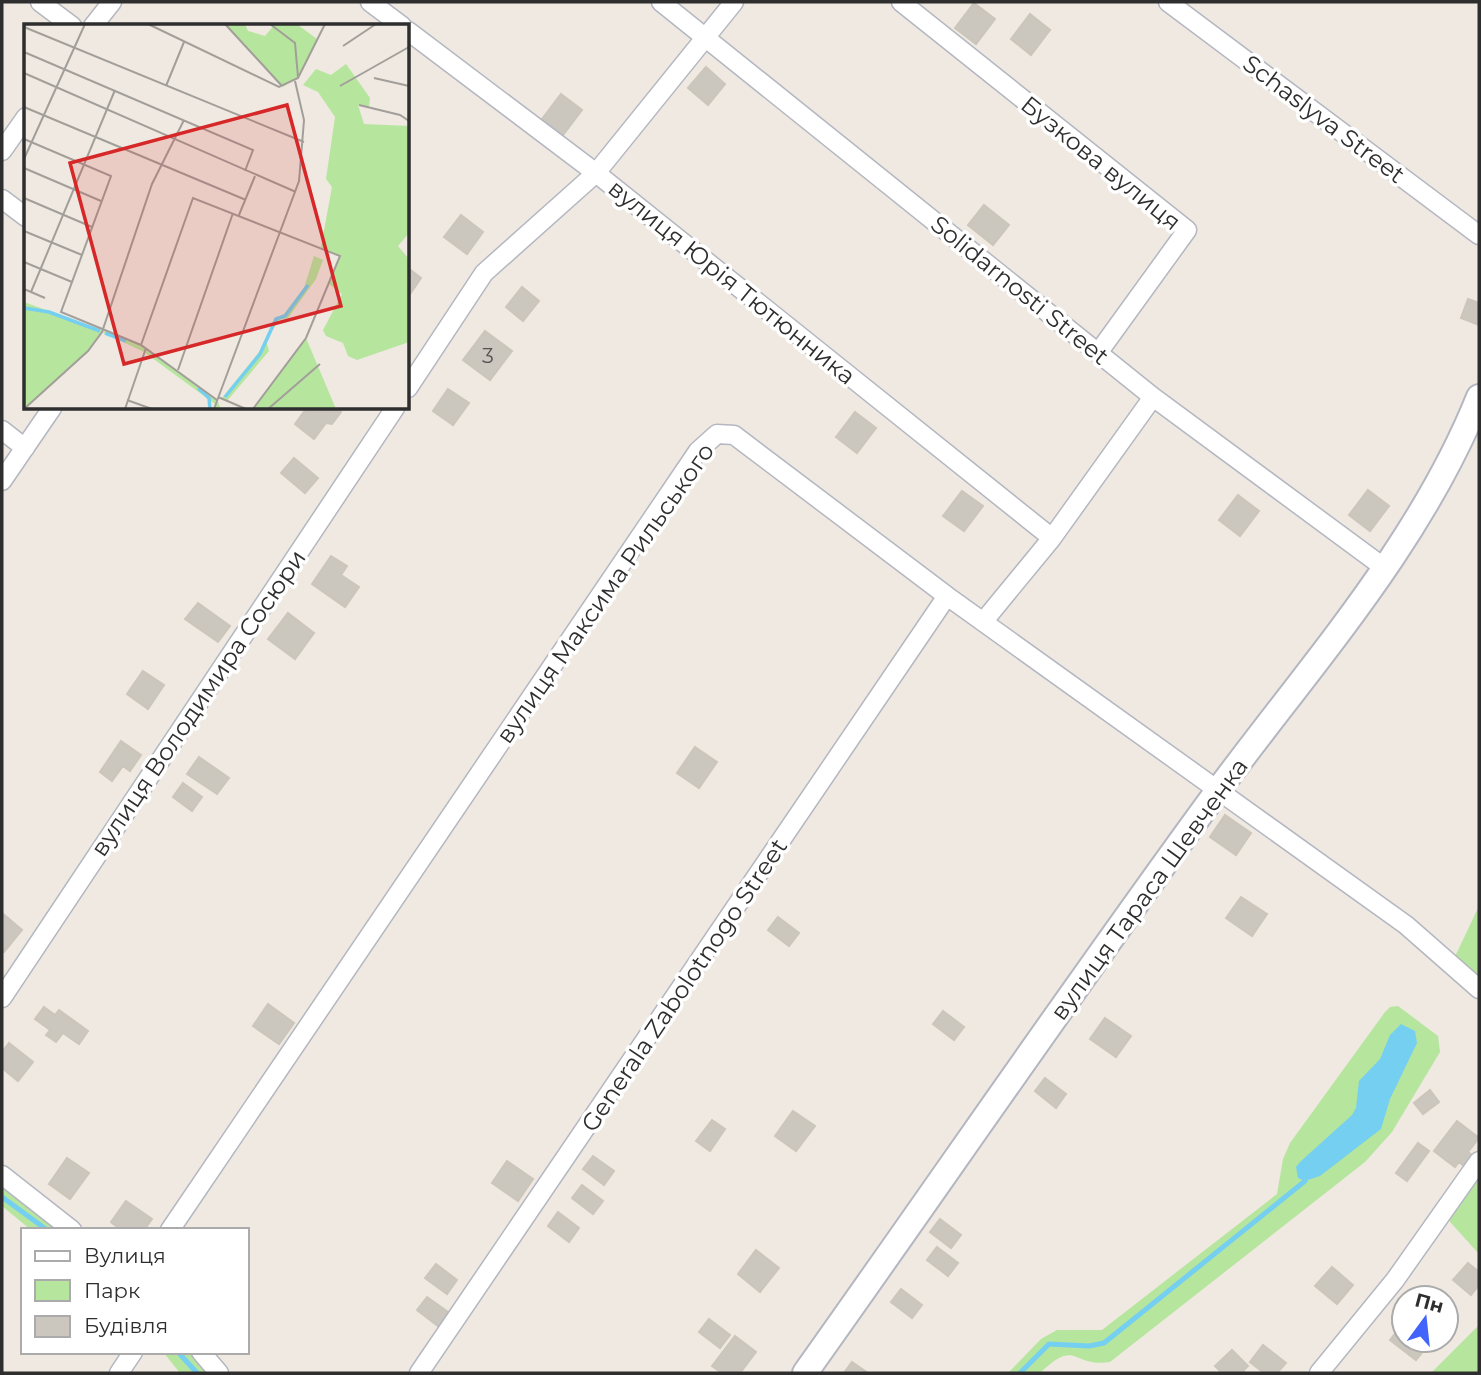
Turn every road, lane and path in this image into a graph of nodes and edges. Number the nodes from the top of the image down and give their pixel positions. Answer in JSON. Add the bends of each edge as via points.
{"nodes":[{"id":1,"x":40,"y":2,"type":"edge"},
{"id":2,"x":112,"y":2,"type":"edge"},
{"id":3,"x":370,"y":2,"type":"edge"},
{"id":4,"x":662,"y":2,"type":"edge"},
{"id":5,"x":734,"y":2,"type":"edge"},
{"id":6,"x":901,"y":2,"type":"edge"},
{"id":7,"x":1168,"y":2,"type":"edge"},
{"id":8,"x":69,"y":24,"type":"edge"},
{"id":9,"x":95,"y":24,"type":"edge"},
{"id":10,"x":399,"y":24,"type":"edge"},
{"id":11,"x":410,"y":32,"type":"edge"},
{"id":12,"x":706,"y":37,"type":"junction"},
{"id":13,"x":24,"y":120,"type":"edge"},
{"id":14,"x":2,"y":151,"type":"edge"},
{"id":15,"x":596,"y":173,"type":"junction"},
{"id":16,"x":2,"y":199,"type":"edge"},
{"id":17,"x":24,"y":216,"type":"edge"},
{"id":18,"x":1479,"y":235,"type":"edge"},
{"id":19,"x":1098,"y":353,"type":"junction"},
{"id":20,"x":410,"y":385,"type":"edge"},
{"id":21,"x":1153,"y":397,"type":"junction"},
{"id":22,"x":1479,"y":397,"type":"edge"},
{"id":23,"x":51,"y":410,"type":"edge"},
{"id":24,"x":394,"y":410,"type":"edge"},
{"id":25,"x":2,"y":430,"type":"edge"},
{"id":26,"x":25,"y":448,"type":"junction"},
{"id":27,"x":2,"y":481,"type":"edge"},
{"id":28,"x":1052,"y":538,"type":"junction"},
{"id":29,"x":1386,"y":569,"type":"junction"},
{"id":30,"x":947,"y":596,"type":"junction"},
{"id":31,"x":983,"y":622,"type":"junction"},
{"id":32,"x":1219,"y":790,"type":"junction"},
{"id":33,"x":1479,"y":989,"type":"edge"},
{"id":34,"x":2,"y":998,"type":"edge"},
{"id":35,"x":1479,"y":1161,"type":"edge"},
{"id":36,"x":2,"y":1175,"type":"edge"},
{"id":37,"x":69,"y":1228,"type":"edge"},
{"id":38,"x":171,"y":1228,"type":"edge"},
{"id":39,"x":132,"y":1354,"type":"edge"},
{"id":40,"x":203,"y":1354,"type":"edge"},
{"id":41,"x":119,"y":1373,"type":"edge"},
{"id":42,"x":219,"y":1373,"type":"edge"},
{"id":43,"x":419,"y":1373,"type":"edge"},
{"id":44,"x":805,"y":1373,"type":"edge"},
{"id":45,"x":1319,"y":1373,"type":"edge"}],
"edges":[{"from":1,"to":8,"type":"street"},
{"from":2,"to":9,"type":"street"},
{"from":3,"to":10,"type":"street"},
{"from":4,"to":12,"type":"street","name":"Solidarnosti Street"},
{"from":5,"to":12,"type":"street"},
{"from":6,"to":19,"type":"street","name":"Бузкова вулиця","via":[[1187,230]]},
{"from":7,"to":18,"type":"street","name":"Schaslyva Street"},
{"from":11,"to":15,"type":"street","name":"вулиця Юрія Тютюнника"},
{"from":12,"to":15,"type":"street"},
{"from":12,"to":19,"type":"street","name":"Solidarnosti Street"},
{"from":13,"to":14,"type":"street"},
{"from":15,"to":20,"type":"street","via":[[484,273]]},
{"from":15,"to":28,"type":"street","name":"вулиця Юрія Тютюнника"},
{"from":16,"to":17,"type":"street"},
{"from":19,"to":21,"type":"street","name":"Solidarnosti Street"},
{"from":21,"to":28,"type":"street"},
{"from":21,"to":29,"type":"street","name":"Solidarnosti Street"},
{"from":22,"to":29,"type":"street","name":"вулиця Тараса Шевченка","via":[[1427,506]]},
{"from":23,"to":26,"type":"street"},
{"from":24,"to":34,"type":"street","name":"вулиця Володимира Сосюри"},
{"from":25,"to":26,"type":"street"},
{"from":26,"to":27,"type":"street"},
{"from":28,"to":31,"type":"street"},
{"from":29,"to":32,"type":"street","name":"вулиця Тараса Шевченка"},
{"from":30,"to":31,"type":"street","name":"вулиця Максима Рильського"},
{"from":30,"to":38,"type":"street","name":"вулиця Максима Рильського","via":[[734,435],[717,434],[698,451]]},
{"from":30,"to":43,"type":"street","name":"Generala Zabolotnogo Street"},
{"from":31,"to":32,"type":"street","name":"вулиця Максима Рильського"},
{"from":32,"to":33,"type":"street","name":"вулиця Максима Рильського","via":[[1406,925]]},
{"from":32,"to":44,"type":"street","name":"вулиця Тараса Шевченка"},
{"from":35,"to":45,"type":"street","via":[[1395,1280]]},
{"from":36,"to":37,"type":"street"},
{"from":39,"to":41,"type":"street"},
{"from":40,"to":42,"type":"street"}]}
